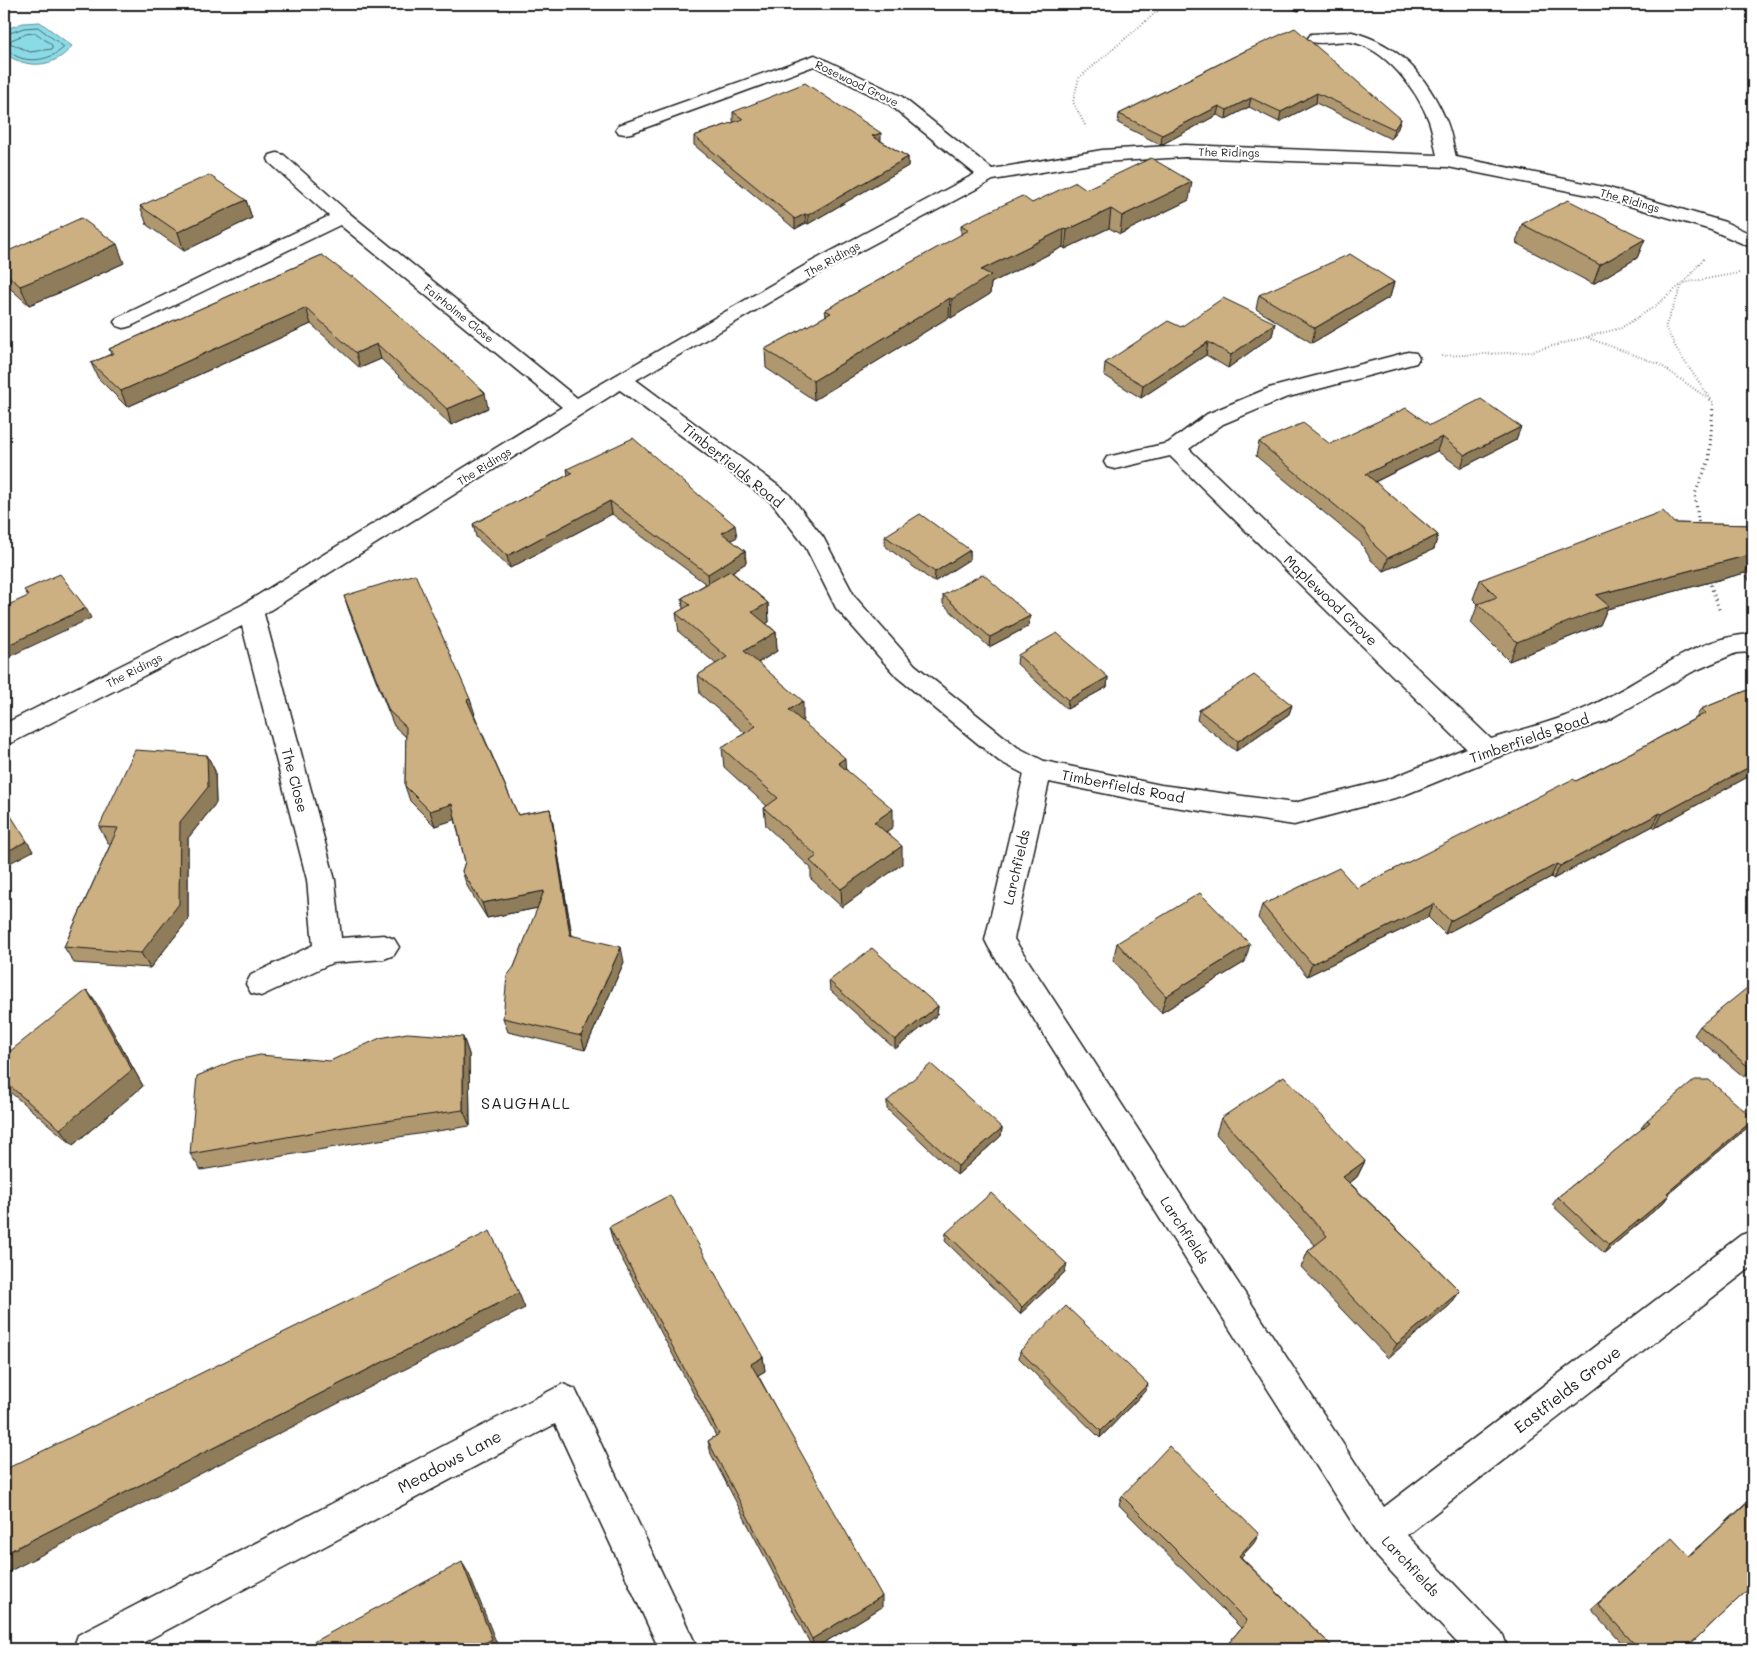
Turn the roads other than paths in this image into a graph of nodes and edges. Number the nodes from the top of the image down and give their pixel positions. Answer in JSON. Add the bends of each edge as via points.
{"nodes":[{"id":1,"x":1317,"y":38,"type":"dead end"},
{"id":2,"x":635,"y":110,"type":"dead end"},
{"id":3,"x":651,"y":119,"type":"junction"},
{"id":4,"x":625,"y":129,"type":"dead end"},
{"id":5,"x":277,"y":159,"type":"dead end"},
{"id":6,"x":1448,"y":161,"type":"junction"},
{"id":7,"x":988,"y":176,"type":"junction"},
{"id":8,"x":342,"y":217,"type":"junction"},
{"id":9,"x":1753,"y":242,"type":"edge"},
{"id":10,"x":161,"y":281,"type":"dead end"},
{"id":11,"x":180,"y":295,"type":"junction"},
{"id":12,"x":124,"y":322,"type":"dead end"},
{"id":13,"x":1408,"y":358,"type":"road end"},
{"id":14,"x":621,"y":380,"type":"junction"},
{"id":15,"x":576,"y":408,"type":"junction"},
{"id":16,"x":1175,"y":448,"type":"junction"},
{"id":17,"x":1115,"y":462,"type":"dead end"},
{"id":18,"x":251,"y":611,"type":"junction"},
{"id":19,"x":1743,"y":643,"type":"edge"},
{"id":20,"x":4,"y":735,"type":"edge"},
{"id":21,"x":1486,"y":751,"type":"junction"},
{"id":22,"x":1038,"y":770,"type":"junction"},
{"id":23,"x":384,"y":947,"type":"dead end"},
{"id":24,"x":328,"y":951,"type":"junction"},
{"id":25,"x":261,"y":984,"type":"dead end"},
{"id":26,"x":1753,"y":1246,"type":"edge"},
{"id":27,"x":1380,"y":1533,"type":"junction"},
{"id":28,"x":92,"y":1649,"type":"edge"},
{"id":29,"x":679,"y":1649,"type":"edge"},
{"id":30,"x":1489,"y":1649,"type":"edge"}],
"edges":[{"from":1,"to":6,"type":"street","via":[[1355,29],[1415,78],[1438,121]]},
{"from":2,"to":3,"type":"street"},
{"from":3,"to":4,"type":"street","name":"Rosewood Grove"},
{"from":3,"to":7,"type":"street","name":"Rosewood Grove","via":[[814,60],[895,100]]},
{"from":5,"to":8,"type":"street","name":"Fairholme Close"},
{"from":6,"to":7,"type":"street","name":"The Ridings","via":[[1195,152],[1102,156]]},
{"from":6,"to":9,"type":"street","name":"The Ridings","via":[[1602,192],[1718,226]]},
{"from":7,"to":14,"type":"street","name":"The Ridings","via":[[816,267]]},
{"from":8,"to":11,"type":"street"},
{"from":8,"to":15,"type":"street","name":"Fairholme Close"},
{"from":10,"to":11,"type":"street"},
{"from":11,"to":12,"type":"street"},
{"from":13,"to":16,"type":"street","via":[[1277,393],[1216,419]]},
{"from":14,"to":15,"type":"street","name":"The Ridings"},
{"from":14,"to":22,"type":"street","name":"Timberfields Road","via":[[780,498],[815,543],[846,602],[906,671],[1008,754]]},
{"from":15,"to":18,"type":"street","name":"The Ridings"},
{"from":16,"to":17,"type":"street"},
{"from":16,"to":21,"type":"street","name":"Maplewood Grove"},
{"from":18,"to":20,"type":"street","name":"The Ridings"},
{"from":18,"to":24,"type":"street","name":"The Close","via":[[320,880]]},
{"from":19,"to":21,"type":"street","name":"Timberfields Road","via":[[1683,666],[1597,714]]},
{"from":21,"to":22,"type":"street","name":"Timberfields Road","via":[[1392,789],[1294,814],[1161,795]]},
{"from":22,"to":27,"type":"street","name":"Larchfields","via":[[999,940]]},
{"from":23,"to":24,"type":"street"},
{"from":24,"to":25,"type":"street"},
{"from":26,"to":27,"type":"street","name":"Eastfields Grove"},
{"from":27,"to":30,"type":"street","name":"Larchfields"},
{"from":28,"to":29,"type":"street","name":"Meadows Lane","via":[[563,1401]]}]}
